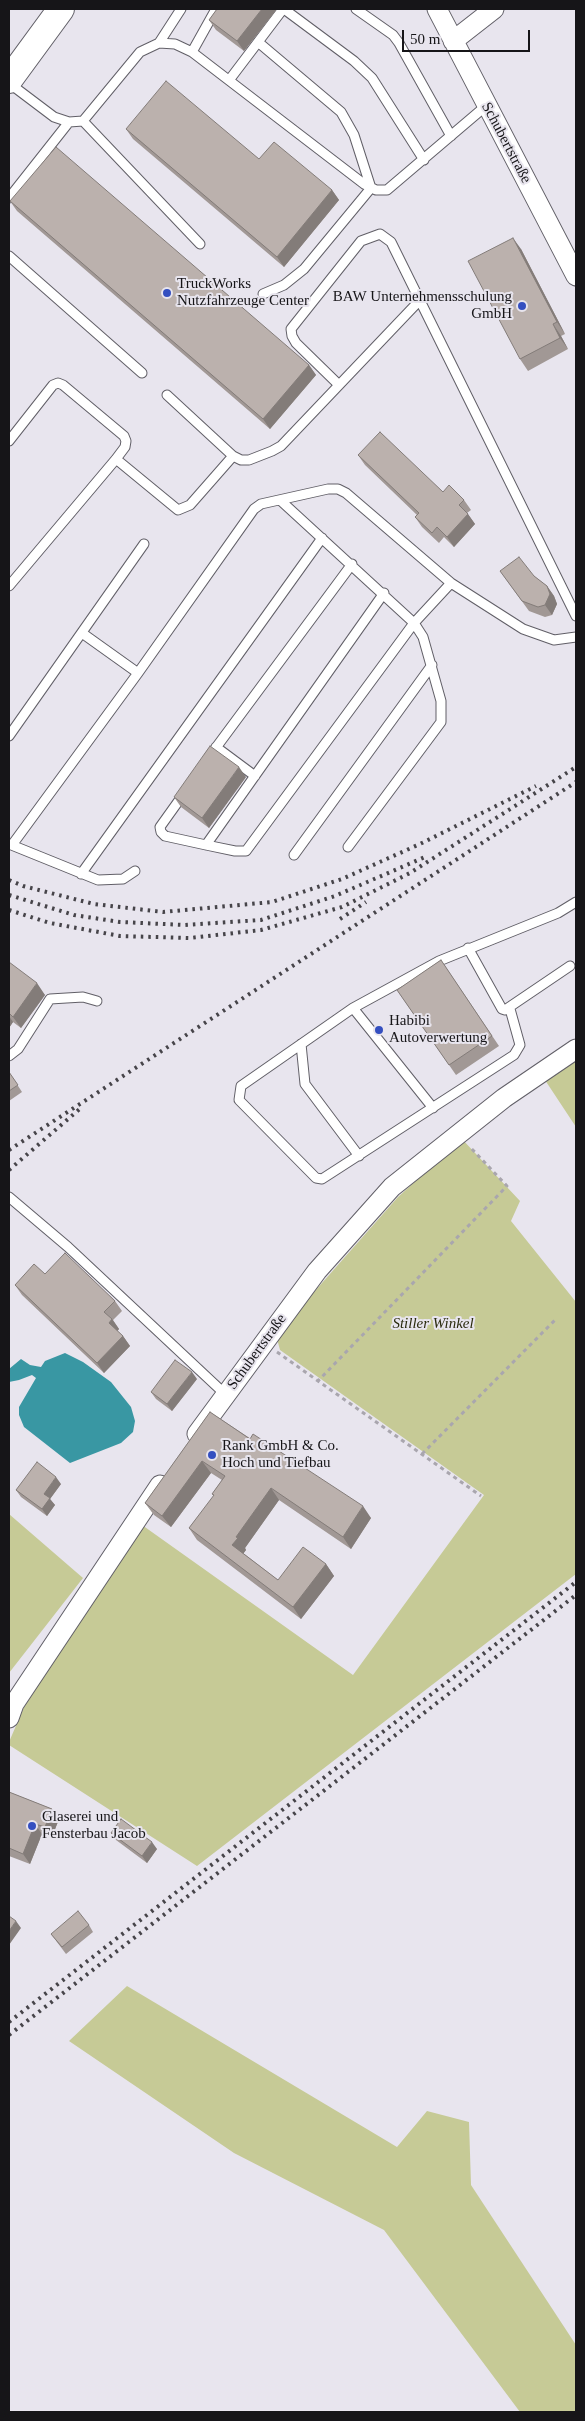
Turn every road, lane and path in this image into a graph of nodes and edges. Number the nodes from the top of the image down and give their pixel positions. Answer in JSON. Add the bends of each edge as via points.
{"nodes":[{"id":1,"x":61,"y":9,"type":"edge"},
{"id":2,"x":181,"y":9,"type":"edge"},
{"id":3,"x":216,"y":9,"type":"edge"},
{"id":4,"x":283,"y":9,"type":"edge"},
{"id":5,"x":356,"y":9,"type":"edge"},
{"id":6,"x":437,"y":9,"type":"edge"},
{"id":7,"x":494,"y":9,"type":"edge"},
{"id":8,"x":453,"y":41,"type":"junction"},
{"id":9,"x":258,"y":42,"type":"junction"},
{"id":10,"x":159,"y":43,"type":"junction"},
{"id":11,"x":192,"y":52,"type":"junction"},
{"id":12,"x":230,"y":79,"type":"junction"},
{"id":13,"x":9,"y":82,"type":"edge"},
{"id":14,"x":487,"y":106,"type":"junction"},
{"id":15,"x":83,"y":121,"type":"junction"},
{"id":16,"x":69,"y":122,"type":"junction"},
{"id":17,"x":452,"y":136,"type":"junction"},
{"id":18,"x":424,"y":160,"type":"junction"},
{"id":19,"x":370,"y":188,"type":"junction"},
{"id":20,"x":9,"y":198,"type":"edge"},
{"id":21,"x":200,"y":244,"type":"dead end"},
{"id":22,"x":9,"y":256,"type":"edge"},
{"id":23,"x":576,"y":276,"type":"edge"},
{"id":24,"x":263,"y":294,"type":"dead end"},
{"id":25,"x":420,"y":300,"type":"junction"},
{"id":26,"x":142,"y":373,"type":"dead end"},
{"id":27,"x":339,"y":385,"type":"junction"},
{"id":28,"x":167,"y":395,"type":"dead end"},
{"id":29,"x":9,"y":441,"type":"edge"},
{"id":30,"x":233,"y":456,"type":"junction"},
{"id":31,"x":116,"y":459,"type":"junction"},
{"id":32,"x":280,"y":500,"type":"junction"},
{"id":33,"x":322,"y":538,"type":"junction"},
{"id":34,"x":144,"y":544,"type":"dead end"},
{"id":35,"x":352,"y":564,"type":"junction"},
{"id":36,"x":451,"y":584,"type":"junction"},
{"id":37,"x":9,"y":586,"type":"edge"},
{"id":38,"x":384,"y":593,"type":"junction"},
{"id":39,"x":576,"y":616,"type":"edge"},
{"id":40,"x":414,"y":623,"type":"junction"},
{"id":41,"x":82,"y":633,"type":"junction"},
{"id":42,"x":576,"y":637,"type":"edge"},
{"id":43,"x":432,"y":665,"type":"junction"},
{"id":44,"x":138,"y":673,"type":"junction"},
{"id":45,"x":9,"y":736,"type":"edge"},
{"id":46,"x":216,"y":747,"type":"junction"},
{"id":47,"x":205,"y":763,"type":"edge"},
{"id":48,"x":254,"y":776,"type":"junction"},
{"id":49,"x":188,"y":787,"type":"edge"},
{"id":50,"x":10,"y":844,"type":"edge"},
{"id":51,"x":206,"y":845,"type":"junction"},
{"id":52,"x":348,"y":847,"type":"dead end"},
{"id":53,"x":294,"y":855,"type":"dead end"},
{"id":54,"x":135,"y":871,"type":"dead end"},
{"id":55,"x":81,"y":874,"type":"junction"},
{"id":56,"x":576,"y":902,"type":"edge"},
{"id":57,"x":468,"y":948,"type":"junction"},
{"id":58,"x":570,"y":966,"type":"dead end"},
{"id":59,"x":97,"y":1001,"type":"dead end"},
{"id":60,"x":353,"y":1008,"type":"junction"},
{"id":61,"x":510,"y":1009,"type":"junction"},
{"id":62,"x":301,"y":1044,"type":"junction"},
{"id":63,"x":576,"y":1049,"type":"edge"},
{"id":64,"x":9,"y":1056,"type":"edge"},
{"id":65,"x":433,"y":1108,"type":"junction"},
{"id":66,"x":458,"y":1135,"type":"junction"},
{"id":67,"x":359,"y":1156,"type":"junction"},
{"id":68,"x":9,"y":1197,"type":"edge"},
{"id":69,"x":557,"y":1318,"type":"dead end"},
{"id":70,"x":264,"y":1343,"type":"junction"},
{"id":71,"x":317,"y":1382,"type":"junction"},
{"id":72,"x":226,"y":1395,"type":"junction"},
{"id":73,"x":184,"y":1451,"type":"edge"},
{"id":74,"x":422,"y":1454,"type":"junction"},
{"id":75,"x":173,"y":1467,"type":"edge"},
{"id":76,"x":481,"y":1496,"type":"dead end"},
{"id":77,"x":9,"y":1718,"type":"edge"}],
"edges":[{"from":1,"to":13,"type":"street"},
{"from":2,"to":10,"type":"lane"},
{"from":3,"to":11,"type":"lane"},
{"from":4,"to":9,"type":"lane"},
{"from":4,"to":18,"type":"lane","via":[[372,78]]},
{"from":5,"to":17,"type":"lane","via":[[399,43]]},
{"from":6,"to":8,"type":"street","name":"Schubertstraße"},
{"from":7,"to":8,"type":"street"},
{"from":8,"to":14,"type":"street","name":"Schubertstraße"},
{"from":9,"to":12,"type":"lane"},
{"from":9,"to":19,"type":"lane","via":[[341,112],[354,135]]},
{"from":10,"to":11,"type":"lane","via":[[174,44]]},
{"from":10,"to":15,"type":"lane","via":[[140,52]]},
{"from":11,"to":12,"type":"lane"},
{"from":12,"to":19,"type":"lane"},
{"from":13,"to":16,"type":"lane","via":[[54,117]]},
{"from":14,"to":17,"type":"lane"},
{"from":14,"to":23,"type":"street","name":"Schubertstraße"},
{"from":15,"to":16,"type":"lane"},
{"from":15,"to":21,"type":"lane"},
{"from":16,"to":20,"type":"lane"},
{"from":17,"to":18,"type":"lane"},
{"from":18,"to":19,"type":"lane","via":[[387,190]]},
{"from":19,"to":24,"type":"lane","via":[[304,269],[284,285]]},
{"from":22,"to":26,"type":"lane"},
{"from":25,"to":27,"type":"lane"},
{"from":25,"to":27,"type":"lane","via":[[391,242],[380,234],[361,241],[291,329],[296,344]]},
{"from":25,"to":39,"type":"lane"},
{"from":27,"to":30,"type":"lane","via":[[281,446],[249,460]]},
{"from":28,"to":30,"type":"lane"},
{"from":29,"to":31,"type":"lane","via":[[52,385],[58,383],[124,436],[125,447]]},
{"from":30,"to":31,"type":"lane","via":[[190,505],[178,510]]},
{"from":31,"to":37,"type":"lane"},
{"from":32,"to":33,"type":"lane"},
{"from":32,"to":36,"type":"lane","via":[[338,489]]},
{"from":32,"to":44,"type":"lane","via":[[254,509]]},
{"from":33,"to":35,"type":"lane"},
{"from":33,"to":55,"type":"lane"},
{"from":34,"to":41,"type":"lane"},
{"from":35,"to":38,"type":"lane"},
{"from":35,"to":46,"type":"lane"},
{"from":36,"to":40,"type":"lane"},
{"from":36,"to":42,"type":"lane","via":[[523,629],[554,640]]},
{"from":38,"to":40,"type":"lane"},
{"from":38,"to":48,"type":"lane"},
{"from":40,"to":43,"type":"lane"},
{"from":40,"to":51,"type":"lane","via":[[246,851]]},
{"from":41,"to":44,"type":"lane"},
{"from":41,"to":45,"type":"lane"},
{"from":43,"to":52,"type":"lane","via":[[441,722]]},
{"from":43,"to":53,"type":"lane"},
{"from":44,"to":50,"type":"lane"},
{"from":46,"to":47,"type":"lane"},
{"from":46,"to":48,"type":"lane"},
{"from":48,"to":51,"type":"lane"},
{"from":49,"to":51,"type":"lane","via":[[160,827],[161,832],[165,836]]},
{"from":50,"to":55,"type":"lane"},
{"from":54,"to":55,"type":"lane","via":[[124,880],[113,881]]},
{"from":56,"to":57,"type":"lane","via":[[558,913]]},
{"from":57,"to":60,"type":"lane"},
{"from":57,"to":61,"type":"lane","via":[[502,1009]]},
{"from":58,"to":61,"type":"lane"},
{"from":59,"to":64,"type":"lane","via":[[83,997],[50,1000],[18,1049]]},
{"from":60,"to":62,"type":"lane"},
{"from":60,"to":65,"type":"lane"},
{"from":61,"to":65,"type":"lane","via":[[520,1045],[518,1051]]},
{"from":62,"to":67,"type":"lane","via":[[305,1084]]},
{"from":62,"to":67,"type":"lane","via":[[242,1086],[239,1100],[316,1178],[327,1176]]},
{"from":63,"to":66,"type":"street","name":"Schubertstraße","via":[[504,1098]]},
{"from":65,"to":67,"type":"lane"},
{"from":66,"to":70,"type":"street","name":"Schubertstraße","via":[[392,1187],[317,1271]]},
{"from":66,"to":71,"type":"path","via":[[507,1186]]},
{"from":68,"to":72,"type":"lane","via":[[68,1247]]},
{"from":69,"to":74,"type":"path"},
{"from":70,"to":71,"type":"path"},
{"from":70,"to":72,"type":"street","name":"Schubertstraße"},
{"from":71,"to":74,"type":"path"},
{"from":72,"to":73,"type":"street","name":"Schubertstraße"},
{"from":74,"to":76,"type":"path"},
{"from":75,"to":77,"type":"street","via":[[14,1704]]}]}
